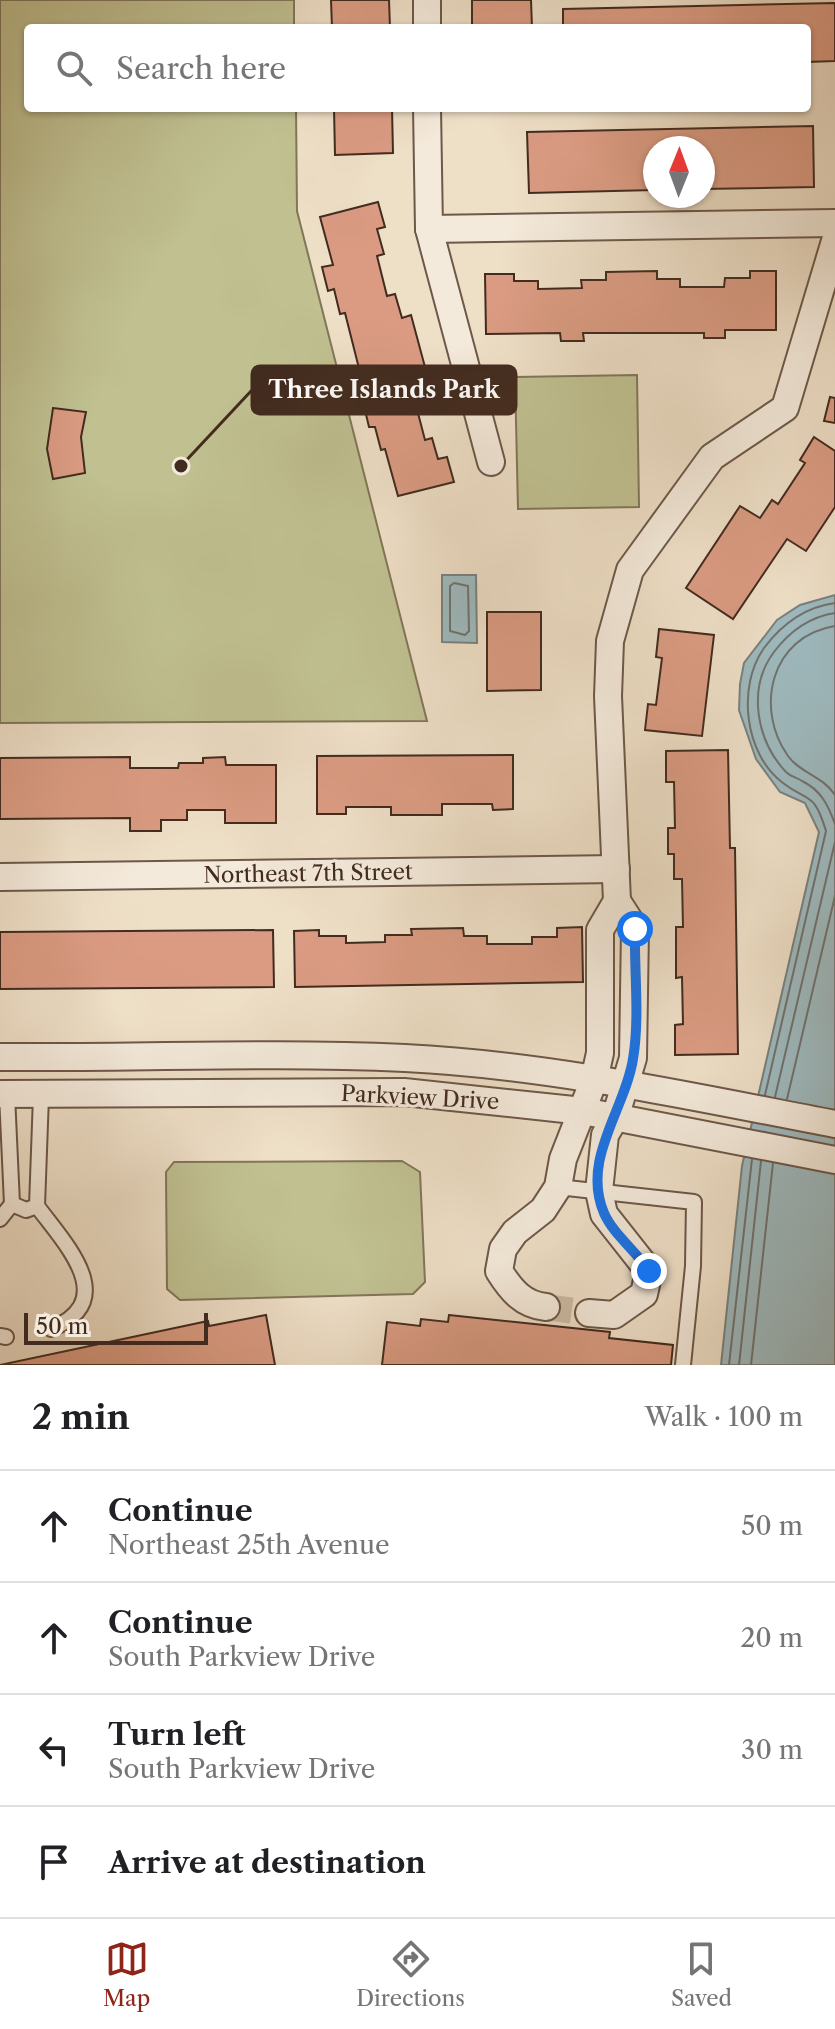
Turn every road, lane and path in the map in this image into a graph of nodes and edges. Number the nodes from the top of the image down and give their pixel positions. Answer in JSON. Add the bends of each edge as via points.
{"nodes":[{"id":1,"x":427,"y":0,"type":"edge"},
{"id":2,"x":427,"y":24,"type":"edge"},
{"id":3,"x":427,"y":112,"type":"edge"},
{"id":4,"x":835,"y":223,"type":"edge"},
{"id":5,"x":429,"y":229,"type":"junction"},
{"id":6,"x":835,"y":241,"type":"edge"},
{"id":7,"x":491,"y":462,"type":"dead end"},
{"id":8,"x":616,"y":869,"type":"junction"},
{"id":9,"x":0,"y":877,"type":"edge"},
{"id":10,"x":617,"y":901,"type":"junction"},
{"id":11,"x":0,"y":1057,"type":"edge"},
{"id":12,"x":474,"y":1064,"type":"junction"},
{"id":13,"x":594,"y":1080,"type":"junction"},
{"id":14,"x":626,"y":1086,"type":"junction"},
{"id":15,"x":4,"y":1094,"type":"edge"},
{"id":16,"x":41,"y":1096,"type":"junction"},
{"id":17,"x":471,"y":1098,"type":"junction"},
{"id":18,"x":583,"y":1111,"type":"junction"},
{"id":19,"x":615,"y":1118,"type":"junction"},
{"id":20,"x":835,"y":1124,"type":"edge"},
{"id":21,"x":835,"y":1160,"type":"edge"},
{"id":22,"x":558,"y":1187,"type":"junction"},
{"id":23,"x":599,"y":1191,"type":"junction"},
{"id":24,"x":12,"y":1204,"type":"junction"},
{"id":25,"x":37,"y":1206,"type":"junction"},
{"id":26,"x":0,"y":1219,"type":"edge"},
{"id":27,"x":546,"y":1307,"type":"tunnel mouth"},
{"id":28,"x":589,"y":1313,"type":"tunnel mouth"},
{"id":29,"x":51,"y":1329,"type":"dead end"},
{"id":30,"x":683,"y":1365,"type":"edge"}],
"edges":[{"from":1,"to":2,"type":"street"},
{"from":3,"to":5,"type":"street"},
{"from":4,"to":5,"type":"street"},
{"from":5,"to":7,"type":"street"},
{"from":6,"to":8,"type":"street","via":[[785,408],[712,457],[630,570],[610,641]]},
{"from":8,"to":9,"type":"street","name":"Northeast 7th Street"},
{"from":8,"to":10,"type":"street"},
{"from":10,"to":13,"type":"street","via":[[600,930],[600,1053]]},
{"from":10,"to":14,"type":"street","via":[[635,929],[633,1058]]},
{"from":11,"to":12,"type":"street","name":"Parkview Drive","via":[[309,1056]]},
{"from":12,"to":13,"type":"street","name":"Parkview Drive"},
{"from":12,"to":17,"type":"street"},
{"from":13,"to":14,"type":"street","name":"Parkview Drive"},
{"from":13,"to":18,"type":"street"},
{"from":14,"to":19,"type":"street"},
{"from":14,"to":20,"type":"street","name":"Parkview Drive"},
{"from":15,"to":16,"type":"street","name":"Parkview Drive"},
{"from":15,"to":24,"type":"lane"},
{"from":16,"to":17,"type":"street","name":"Parkview Drive","via":[[380,1091]]},
{"from":16,"to":25,"type":"lane"},
{"from":17,"to":18,"type":"street","name":"Parkview Drive"},
{"from":18,"to":19,"type":"street","name":"Parkview Drive"},
{"from":18,"to":22,"type":"street"},
{"from":19,"to":21,"type":"street","name":"Parkview Drive"},
{"from":19,"to":23,"type":"street","via":[[601,1152]]},
{"from":22,"to":23,"type":"lane"},
{"from":22,"to":27,"type":"street","via":[[543,1210],[503,1249],[499,1271],[513,1293]]},
{"from":23,"to":28,"type":"street","via":[[604,1214],[649,1271],[644,1294],[614,1315]]},
{"from":23,"to":30,"type":"lane","via":[[694,1202]]},
{"from":24,"to":25,"type":"lane","via":[[26,1210]]},
{"from":24,"to":26,"type":"lane"},
{"from":25,"to":29,"type":"lane","via":[[85,1282],[80,1308]]}]}
